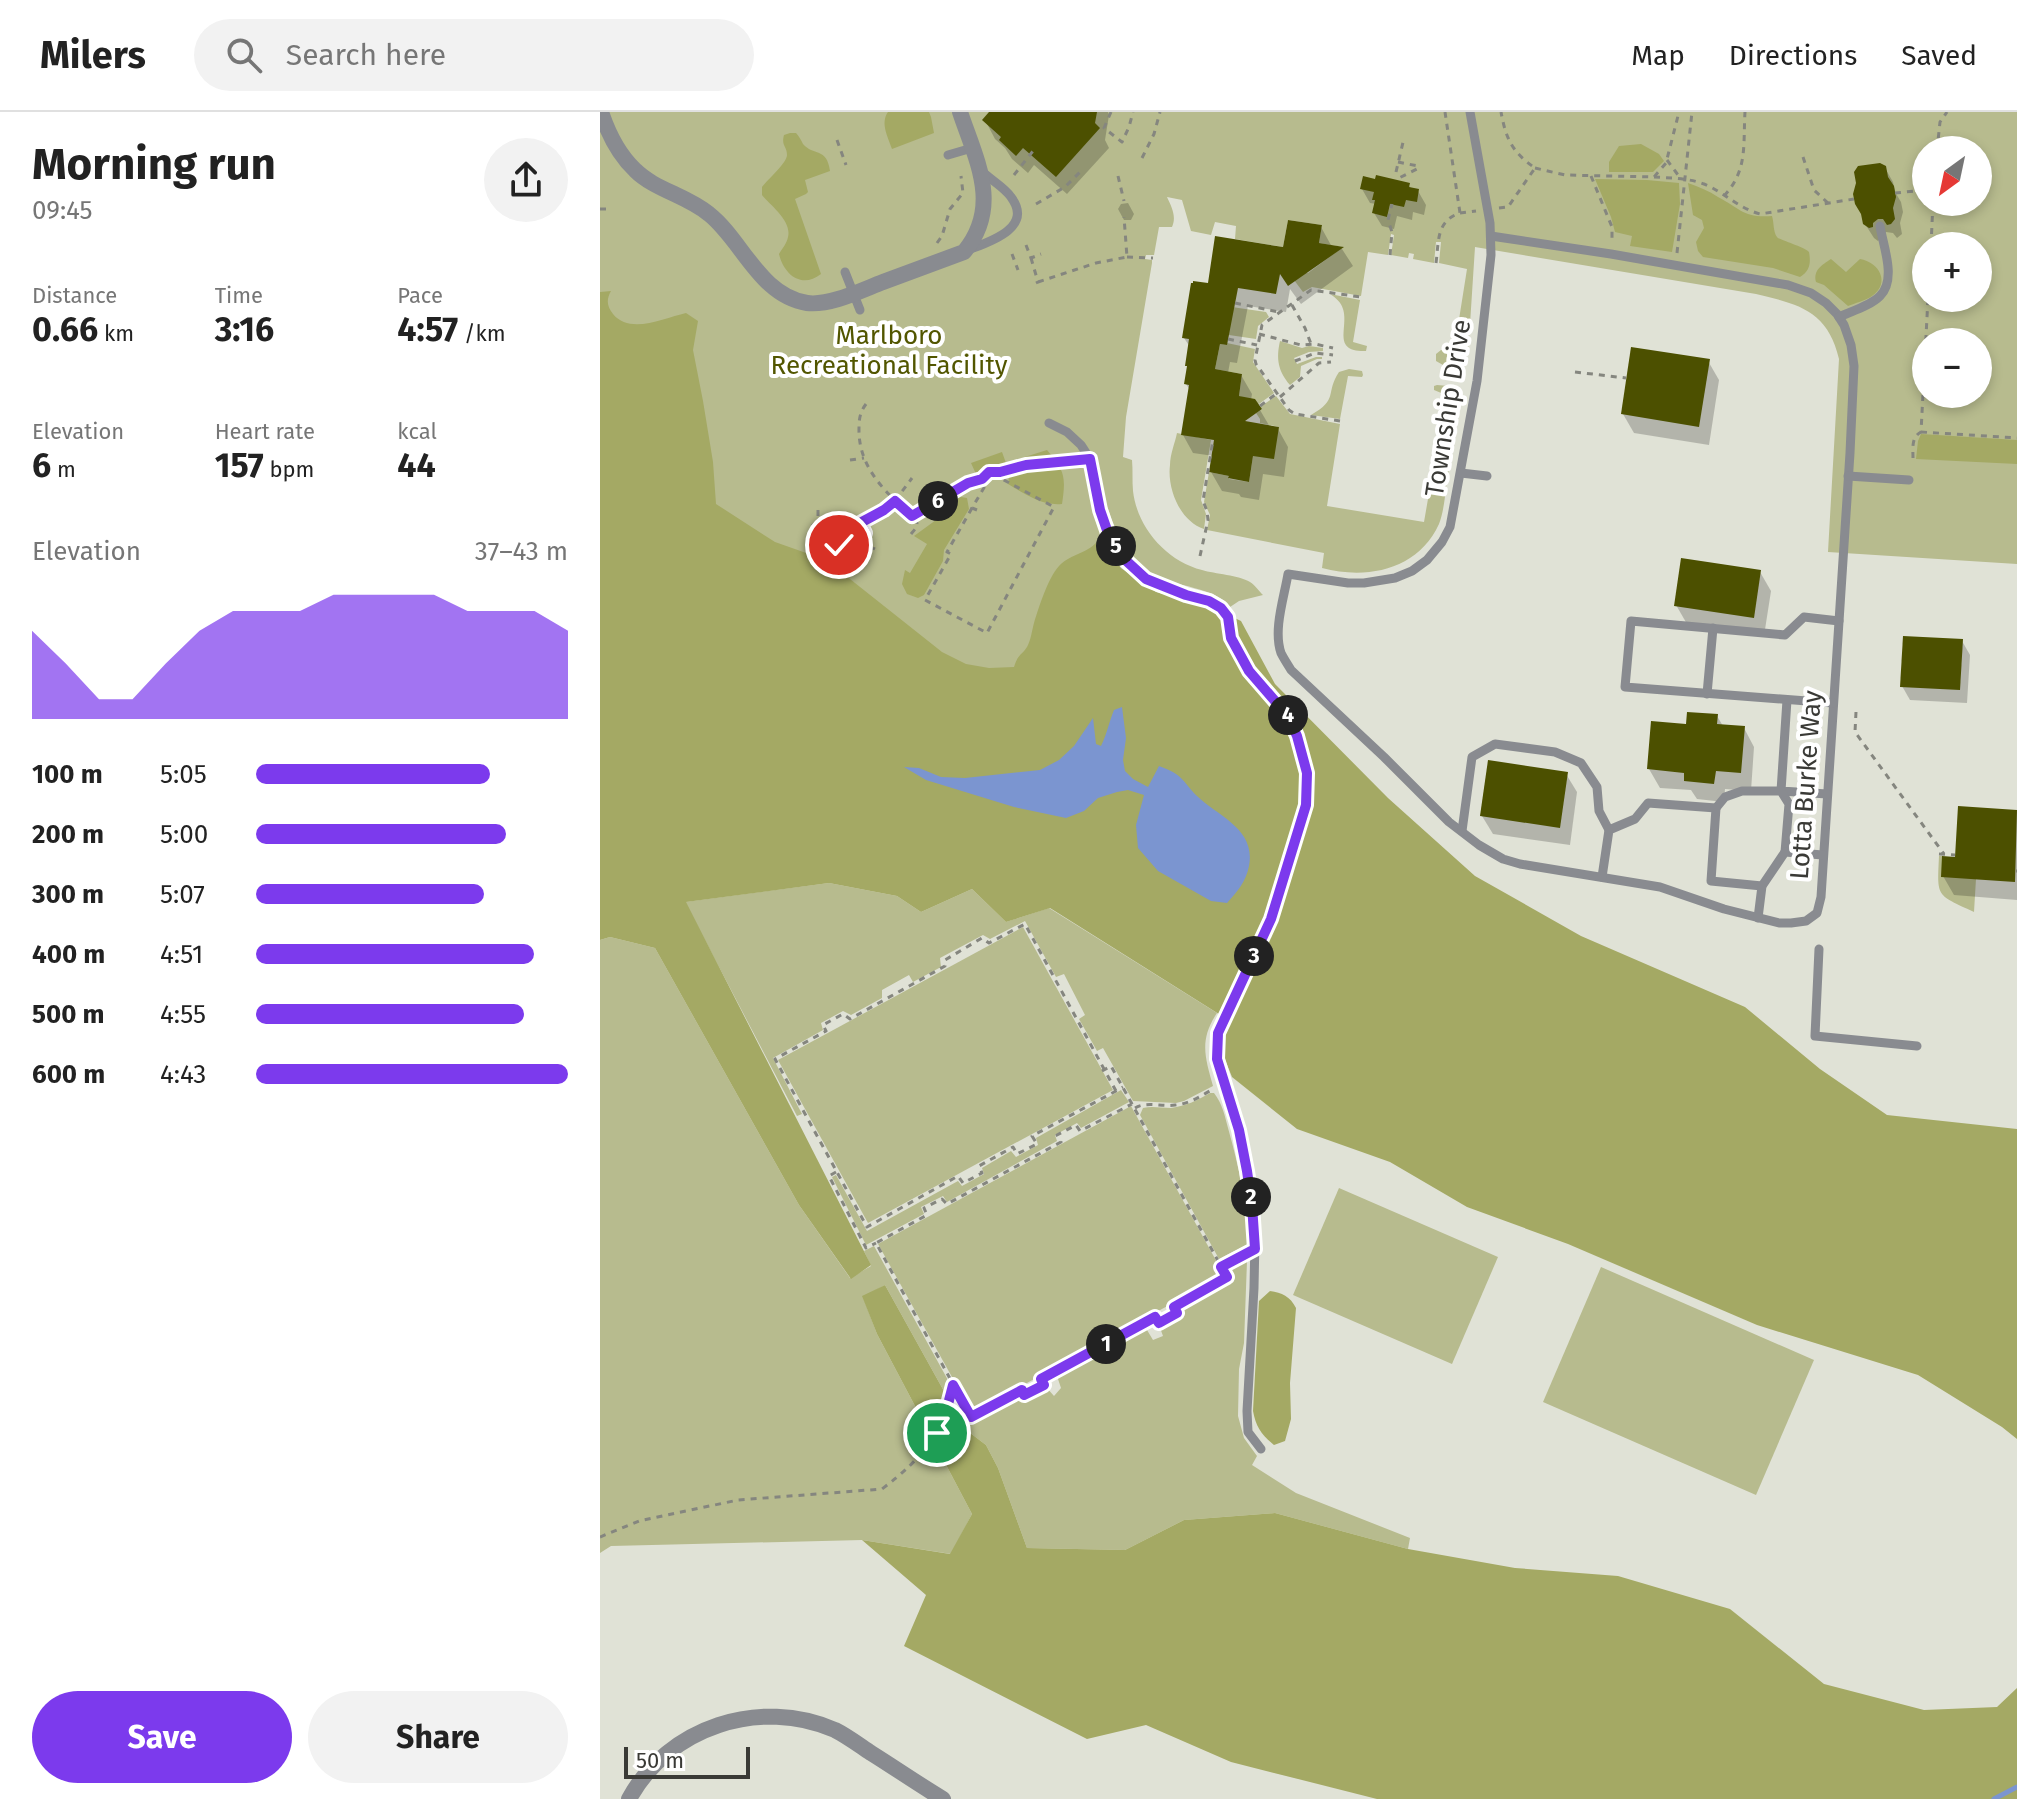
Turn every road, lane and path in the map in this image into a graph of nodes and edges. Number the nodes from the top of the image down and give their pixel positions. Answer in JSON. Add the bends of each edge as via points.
{"nodes":[{"id":1,"x":601,"y":112,"type":"edge"},
{"id":2,"x":960,"y":112,"type":"edge"},
{"id":3,"x":1111,"y":112,"type":"edge"},
{"id":4,"x":1133,"y":112,"type":"edge"},
{"id":5,"x":1160,"y":112,"type":"edge"},
{"id":6,"x":1445,"y":112,"type":"edge"},
{"id":7,"x":1470,"y":112,"type":"edge"},
{"id":8,"x":1501,"y":112,"type":"edge"},
{"id":9,"x":1679,"y":112,"type":"edge"},
{"id":10,"x":1692,"y":112,"type":"edge"},
{"id":11,"x":1745,"y":112,"type":"edge"},
{"id":12,"x":1947,"y":112,"type":"edge"},
{"id":13,"x":1938,"y":136,"type":"edge"},
{"id":14,"x":1404,"y":138,"type":"dead end"},
{"id":15,"x":837,"y":140,"type":"dead end"},
{"id":16,"x":972,"y":148,"type":"junction"},
{"id":17,"x":1033,"y":151,"type":"dead end"},
{"id":18,"x":948,"y":155,"type":"dead end"},
{"id":19,"x":1803,"y":157,"type":"dead end"},
{"id":20,"x":1142,"y":158,"type":"dead end"},
{"id":21,"x":1667,"y":160,"type":"junction"},
{"id":22,"x":1398,"y":162,"type":"junction"},
{"id":23,"x":846,"y":165,"type":"dead end"},
{"id":24,"x":1535,"y":168,"type":"junction"},
{"id":25,"x":981,"y":169,"type":"junction"},
{"id":26,"x":1082,"y":170,"type":"dead end"},
{"id":27,"x":1396,"y":172,"type":"dead end"},
{"id":28,"x":1014,"y":175,"type":"dead end"},
{"id":29,"x":961,"y":176,"type":"dead end"},
{"id":30,"x":1118,"y":176,"type":"dead end"},
{"id":31,"x":1591,"y":176,"type":"junction"},
{"id":32,"x":1654,"y":177,"type":"junction"},
{"id":33,"x":1399,"y":178,"type":"dead end"},
{"id":34,"x":1683,"y":179,"type":"junction"},
{"id":35,"x":1912,"y":191,"type":"edge"},
{"id":36,"x":1895,"y":193,"type":"dead end"},
{"id":37,"x":1724,"y":196,"type":"junction"},
{"id":38,"x":1854,"y":199,"type":"dead end"},
{"id":39,"x":1124,"y":201,"type":"dead end"},
{"id":40,"x":1036,"y":204,"type":"dead end"},
{"id":41,"x":1392,"y":204,"type":"dead end"},
{"id":42,"x":1829,"y":204,"type":"junction"},
{"id":43,"x":600,"y":209,"type":"edge"},
{"id":44,"x":608,"y":209,"type":"dead end"},
{"id":45,"x":1487,"y":209,"type":"junction"},
{"id":46,"x":1460,"y":213,"type":"junction"},
{"id":47,"x":1124,"y":217,"type":"dead end"},
{"id":48,"x":1880,"y":226,"type":"dead end"},
{"id":49,"x":1491,"y":236,"type":"junction"},
{"id":50,"x":1026,"y":245,"type":"dead end"},
{"id":51,"x":934,"y":246,"type":"dead end"},
{"id":52,"x":964,"y":252,"type":"junction"},
{"id":53,"x":1012,"y":254,"type":"dead end"},
{"id":54,"x":1041,"y":254,"type":"dead end"},
{"id":55,"x":1611,"y":254,"type":"junction"},
{"id":56,"x":1390,"y":255,"type":"dead end"},
{"id":57,"x":1127,"y":257,"type":"junction"},
{"id":58,"x":1031,"y":258,"type":"junction"},
{"id":59,"x":1153,"y":258,"type":"dead end"},
{"id":60,"x":1436,"y":263,"type":"dead end"},
{"id":61,"x":1676,"y":265,"type":"junction"},
{"id":62,"x":1018,"y":270,"type":"dead end"},
{"id":63,"x":845,"y":272,"type":"dead end"},
{"id":64,"x":1295,"y":289,"type":"dead end"},
{"id":65,"x":853,"y":293,"type":"junction"},
{"id":66,"x":1301,"y":297,"type":"junction"},
{"id":67,"x":1361,"y":297,"type":"dead end"},
{"id":68,"x":1235,"y":303,"type":"dead end"},
{"id":69,"x":1291,"y":303,"type":"junction"},
{"id":70,"x":860,"y":310,"type":"dead end"},
{"id":71,"x":1279,"y":312,"type":"junction"},
{"id":72,"x":1927,"y":312,"type":"edge"},
{"id":73,"x":1839,"y":317,"type":"junction"},
{"id":74,"x":1259,"y":334,"type":"junction"},
{"id":75,"x":1228,"y":339,"type":"dead end"},
{"id":76,"x":1311,"y":344,"type":"junction"},
{"id":77,"x":1257,"y":345,"type":"junction"},
{"id":78,"x":1333,"y":348,"type":"dead end"},
{"id":79,"x":1333,"y":355,"type":"dead end"},
{"id":80,"x":1295,"y":361,"type":"dead end"},
{"id":81,"x":1331,"y":362,"type":"dead end"},
{"id":82,"x":1575,"y":372,"type":"dead end"},
{"id":83,"x":1626,"y":378,"type":"dead end"},
{"id":84,"x":1278,"y":396,"type":"junction"},
{"id":85,"x":866,"y":404,"type":"dead end"},
{"id":86,"x":1260,"y":406,"type":"dead end"},
{"id":87,"x":1340,"y":421,"type":"dead end"},
{"id":88,"x":1049,"y":423,"type":"dead end"},
{"id":89,"x":1921,"y":432,"type":"junction"},
{"id":90,"x":2017,"y":438,"type":"edge"},
{"id":91,"x":1213,"y":440,"type":"dead end"},
{"id":92,"x":864,"y":458,"type":"junction"},
{"id":93,"x":1913,"y":458,"type":"dead end"},
{"id":94,"x":1090,"y":459,"type":"junction"},
{"id":95,"x":850,"y":460,"type":"dead end"},
{"id":96,"x":1006,"y":463,"type":"dead end"},
{"id":97,"x":1004,"y":471,"type":"junction"},
{"id":98,"x":989,"y":472,"type":"junction"},
{"id":99,"x":1461,"y":473,"type":"junction"},
{"id":100,"x":1487,"y":476,"type":"dead end"},
{"id":101,"x":1848,"y":476,"type":"junction"},
{"id":102,"x":912,"y":478,"type":"dead end"},
{"id":103,"x":982,"y":479,"type":"junction"},
{"id":104,"x":1909,"y":480,"type":"dead end"},
{"id":105,"x":895,"y":501,"type":"junction"},
{"id":106,"x":818,"y":510,"type":"dead end"},
{"id":107,"x":912,"y":516,"type":"junction"},
{"id":108,"x":818,"y":521,"type":"junction"},
{"id":109,"x":860,"y":523,"type":"junction"},
{"id":110,"x":812,"y":526,"type":"dead end"},
{"id":111,"x":855,"y":527,"type":"dead end"},
{"id":112,"x":835,"y":528,"type":"junction"},
{"id":113,"x":911,"y":534,"type":"dead end"},
{"id":114,"x":844,"y":538,"type":"dead end"},
{"id":115,"x":838,"y":543,"type":"junction"},
{"id":116,"x":862,"y":543,"type":"junction"},
{"id":117,"x":875,"y":549,"type":"dead end"},
{"id":118,"x":1200,"y":556,"type":"dead end"},
{"id":119,"x":1288,"y":574,"type":"joint"},
{"id":120,"x":1839,"y":621,"type":"junction"},
{"id":121,"x":1713,"y":628,"type":"junction"},
{"id":122,"x":1707,"y":694,"type":"junction"},
{"id":123,"x":1787,"y":700,"type":"junction"},
{"id":124,"x":1833,"y":703,"type":"junction"},
{"id":125,"x":1856,"y":712,"type":"dead end"},
{"id":126,"x":1781,"y":791,"type":"junction"},
{"id":127,"x":1827,"y":794,"type":"junction"},
{"id":128,"x":1716,"y":808,"type":"junction"},
{"id":129,"x":1609,"y":830,"type":"junction"},
{"id":130,"x":1462,"y":831,"type":"junction"},
{"id":131,"x":1785,"y":852,"type":"junction"},
{"id":132,"x":1823,"y":855,"type":"junction"},
{"id":133,"x":1955,"y":855,"type":"dead end"},
{"id":134,"x":1602,"y":877,"type":"junction"},
{"id":135,"x":1762,"y":886,"type":"junction"},
{"id":136,"x":1758,"y":918,"type":"junction"},
{"id":137,"x":1819,"y":949,"type":"dead end"},
{"id":138,"x":1917,"y":1046,"type":"dead end"},
{"id":139,"x":1103,"y":1070,"type":"junction"},
{"id":140,"x":1223,"y":1083,"type":"junction"},
{"id":141,"x":1123,"y":1087,"type":"junction"},
{"id":142,"x":1116,"y":1091,"type":"junction"},
{"id":143,"x":1134,"y":1106,"type":"junction"},
{"id":144,"x":837,"y":1172,"type":"junction"},
{"id":145,"x":876,"y":1243,"type":"junction"},
{"id":146,"x":1255,"y":1249,"type":"junction"},
{"id":147,"x":1221,"y":1267,"type":"junction"},
{"id":148,"x":954,"y":1382,"type":"junction"},
{"id":149,"x":1261,"y":1449,"type":"dead end"},
{"id":150,"x":600,"y":1537,"type":"edge"},
{"id":151,"x":934,"y":1797,"type":"edge"},
{"id":152,"x":629,"y":1799,"type":"edge"}],
"edges":[{"from":1,"to":65,"type":"street","via":[[620,152],[636,171],[710,214],[763,279],[804,302]]},
{"from":2,"to":16,"type":"street"},
{"from":3,"to":4,"type":"path","via":[[1104,128],[1122,142]]},
{"from":5,"to":20,"type":"path"},
{"from":6,"to":46,"type":"path"},
{"from":7,"to":45,"type":"lane","name":"Township Drive"},
{"from":8,"to":24,"type":"path","via":[[1509,143]]},
{"from":9,"to":21,"type":"path"},
{"from":10,"to":34,"type":"path"},
{"from":11,"to":37,"type":"path","via":[[1742,167]]},
{"from":12,"to":13,"type":"path"},
{"from":14,"to":22,"type":"path"},
{"from":15,"to":23,"type":"path"},
{"from":16,"to":18,"type":"lane"},
{"from":16,"to":25,"type":"street"},
{"from":17,"to":28,"type":"path"},
{"from":19,"to":42,"type":"path","via":[[1814,190]]},
{"from":21,"to":32,"type":"path"},
{"from":21,"to":34,"type":"path"},
{"from":22,"to":27,"type":"path"},
{"from":22,"to":33,"type":"path","via":[[1418,166]]},
{"from":24,"to":31,"type":"path"},
{"from":24,"to":45,"type":"path","via":[[1508,207]]},
{"from":25,"to":52,"type":"street","via":[[982,217]]},
{"from":25,"to":52,"type":"lane","via":[[1009,194],[1017,215],[1002,236]]},
{"from":26,"to":40,"type":"path"},
{"from":29,"to":51,"type":"path","via":[[963,193]]},
{"from":30,"to":39,"type":"path"},
{"from":31,"to":32,"type":"path"},
{"from":31,"to":55,"type":"path","via":[[1612,227]]},
{"from":32,"to":34,"type":"path"},
{"from":34,"to":37,"type":"path"},
{"from":34,"to":61,"type":"path"},
{"from":35,"to":36,"type":"path"},
{"from":37,"to":42,"type":"path","via":[[1760,214]]},
{"from":38,"to":42,"type":"path"},
{"from":41,"to":56,"type":"path"},
{"from":43,"to":44,"type":"path"},
{"from":45,"to":46,"type":"path"},
{"from":45,"to":49,"type":"lane","name":"Township Drive"},
{"from":46,"to":60,"type":"path","via":[[1441,229]]},
{"from":47,"to":57,"type":"path"},
{"from":48,"to":73,"type":"lane","via":[[1886,286],[1873,301]]},
{"from":49,"to":55,"type":"lane"},
{"from":49,"to":99,"type":"lane","name":"Township Drive","via":[[1481,352]]},
{"from":50,"to":58,"type":"path"},
{"from":52,"to":65,"type":"street"},
{"from":53,"to":62,"type":"path"},
{"from":54,"to":58,"type":"path"},
{"from":55,"to":61,"type":"lane"},
{"from":57,"to":58,"type":"path","via":[[1037,283]]},
{"from":57,"to":59,"type":"path"},
{"from":61,"to":73,"type":"lane","via":[[1788,285],[1811,293]]},
{"from":63,"to":65,"type":"lane"},
{"from":64,"to":66,"type":"path"},
{"from":65,"to":70,"type":"lane"},
{"from":66,"to":67,"type":"path","via":[[1311,290]]},
{"from":66,"to":69,"type":"path"},
{"from":68,"to":71,"type":"path"},
{"from":69,"to":71,"type":"path"},
{"from":69,"to":76,"type":"path"},
{"from":71,"to":74,"type":"path"},
{"from":72,"to":89,"type":"path"},
{"from":73,"to":101,"type":"lane","name":"Lotta Burke Way","via":[[1854,366]]},
{"from":74,"to":76,"type":"path"},
{"from":74,"to":77,"type":"path"},
{"from":75,"to":77,"type":"path"},
{"from":76,"to":78,"type":"path"},
{"from":77,"to":84,"type":"path","via":[[1256,364]]},
{"from":79,"to":80,"type":"path","via":[[1315,353]]},
{"from":81,"to":84,"type":"path","via":[[1319,363]]},
{"from":82,"to":83,"type":"path"},
{"from":84,"to":86,"type":"path"},
{"from":84,"to":87,"type":"path","via":[[1291,412]]},
{"from":85,"to":92,"type":"path","via":[[859,430]]},
{"from":88,"to":94,"type":"lane","via":[[1067,432]]},
{"from":89,"to":90,"type":"path"},
{"from":89,"to":93,"type":"path","via":[[1915,436]]},
{"from":91,"to":118,"type":"path"},
{"from":92,"to":95,"type":"path"},
{"from":92,"to":105,"type":"path"},
{"from":94,"to":97,"type":"path"},
{"from":94,"to":140,"type":"lane","via":[[1100,510],[1121,556],[1146,579],[1221,608],[1249,671],[1288,716],[1307,773],[1306,805],[1276,905],[1218,1033]]},
{"from":96,"to":97,"type":"path"},
{"from":97,"to":98,"type":"path"},
{"from":98,"to":103,"type":"path"},
{"from":98,"to":103,"type":"path","via":[[1054,507],[987,633],[925,600],[985,486]]},
{"from":99,"to":100,"type":"lane"},
{"from":99,"to":119,"type":"lane","name":"Township Drive","via":[[1450,527],[1427,560],[1412,571],[1364,583]]},
{"from":101,"to":104,"type":"lane"},
{"from":101,"to":120,"type":"lane","name":"Lotta Burke Way"},
{"from":102,"to":105,"type":"path"},
{"from":103,"to":107,"type":"path","via":[[967,481]]},
{"from":105,"to":107,"type":"path"},
{"from":105,"to":109,"type":"path"},
{"from":106,"to":108,"type":"path"},
{"from":107,"to":113,"type":"path","via":[[917,523]]},
{"from":108,"to":110,"type":"path"},
{"from":108,"to":112,"type":"path"},
{"from":109,"to":111,"type":"path"},
{"from":109,"to":112,"type":"path","via":[[847,518]]},
{"from":109,"to":116,"type":"path"},
{"from":112,"to":115,"type":"path"},
{"from":114,"to":115,"type":"path"},
{"from":115,"to":116,"type":"path","via":[[848,549]]},
{"from":116,"to":117,"type":"path"},
{"from":119,"to":130,"type":"lane","name":"Lotta Burke Way","via":[[1279,643],[1291,670]]},
{"from":120,"to":121,"type":"lane","via":[[1804,617],[1785,635]]},
{"from":120,"to":124,"type":"lane","name":"Lotta Burke Way"},
{"from":121,"to":122,"type":"lane"},
{"from":121,"to":122,"type":"lane","via":[[1631,621],[1625,687]]},
{"from":122,"to":123,"type":"lane"},
{"from":123,"to":124,"type":"lane"},
{"from":123,"to":126,"type":"lane"},
{"from":124,"to":127,"type":"lane","name":"Lotta Burke Way"},
{"from":125,"to":133,"type":"path","via":[[1855,732],[1942,854]]},
{"from":126,"to":127,"type":"lane"},
{"from":126,"to":128,"type":"lane","via":[[1742,791],[1725,797]]},
{"from":126,"to":131,"type":"lane","via":[[1789,804]]},
{"from":127,"to":132,"type":"lane","name":"Lotta Burke Way"},
{"from":128,"to":129,"type":"lane","via":[[1648,803],[1635,819]]},
{"from":128,"to":135,"type":"lane","via":[[1711,881]]},
{"from":129,"to":130,"type":"lane","via":[[1599,811],[1597,787],[1581,763],[1555,752],[1495,744],[1472,757]]},
{"from":129,"to":134,"type":"lane"},
{"from":130,"to":134,"type":"lane","name":"Lotta Burke Way","via":[[1503,859]]},
{"from":131,"to":132,"type":"lane"},
{"from":131,"to":135,"type":"lane"},
{"from":132,"to":136,"type":"lane","name":"Lotta Burke Way","via":[[1817,913],[1791,923]]},
{"from":134,"to":136,"type":"lane","name":"Lotta Burke Way","via":[[1660,887]]},
{"from":135,"to":136,"type":"lane"},
{"from":137,"to":138,"type":"lane","via":[[1815,1036]]},
{"from":139,"to":141,"type":"path","via":[[1111,1066]]},
{"from":139,"to":142,"type":"path"},
{"from":139,"to":144,"type":"path","via":[[1025,924],[989,943],[982,938],[945,960],[945,966],[850,1019],[843,1014],[823,1025],[826,1031],[775,1059]]},
{"from":140,"to":143,"type":"path","via":[[1177,1105]]},
{"from":140,"to":146,"type":"lane","via":[[1247,1171]]},
{"from":141,"to":142,"type":"path"},
{"from":141,"to":143,"type":"path"},
{"from":142,"to":144,"type":"path","via":[[1032,1136],[1037,1144],[1017,1154],[1013,1147],[979,1166],[982,1173],[963,1183],[958,1176],[867,1227]]},
{"from":143,"to":145,"type":"path","via":[[1080,1131],[1076,1125],[1057,1135],[1061,1142],[947,1204],[942,1199],[924,1208],[927,1215]]},
{"from":143,"to":147,"type":"path"},
{"from":144,"to":145,"type":"path","via":[[829,1176],[866,1248]]},
{"from":145,"to":148,"type":"path"},
{"from":146,"to":147,"type":"path"},
{"from":146,"to":149,"type":"lane","via":[[1247,1411],[1248,1432]]},
{"from":147,"to":148,"type":"path","via":[[1227,1277],[1174,1307],[1177,1313],[1159,1323],[1155,1317],[1041,1379],[1044,1385],[1024,1395],[1022,1390],[971,1417]]},
{"from":148,"to":150,"type":"path","via":[[937,1433],[882,1489],[738,1500],[639,1521]]},
{"from":151,"to":152,"type":"street","via":[[836,1731],[779,1716],[729,1721],[692,1736],[661,1757]]}]}
